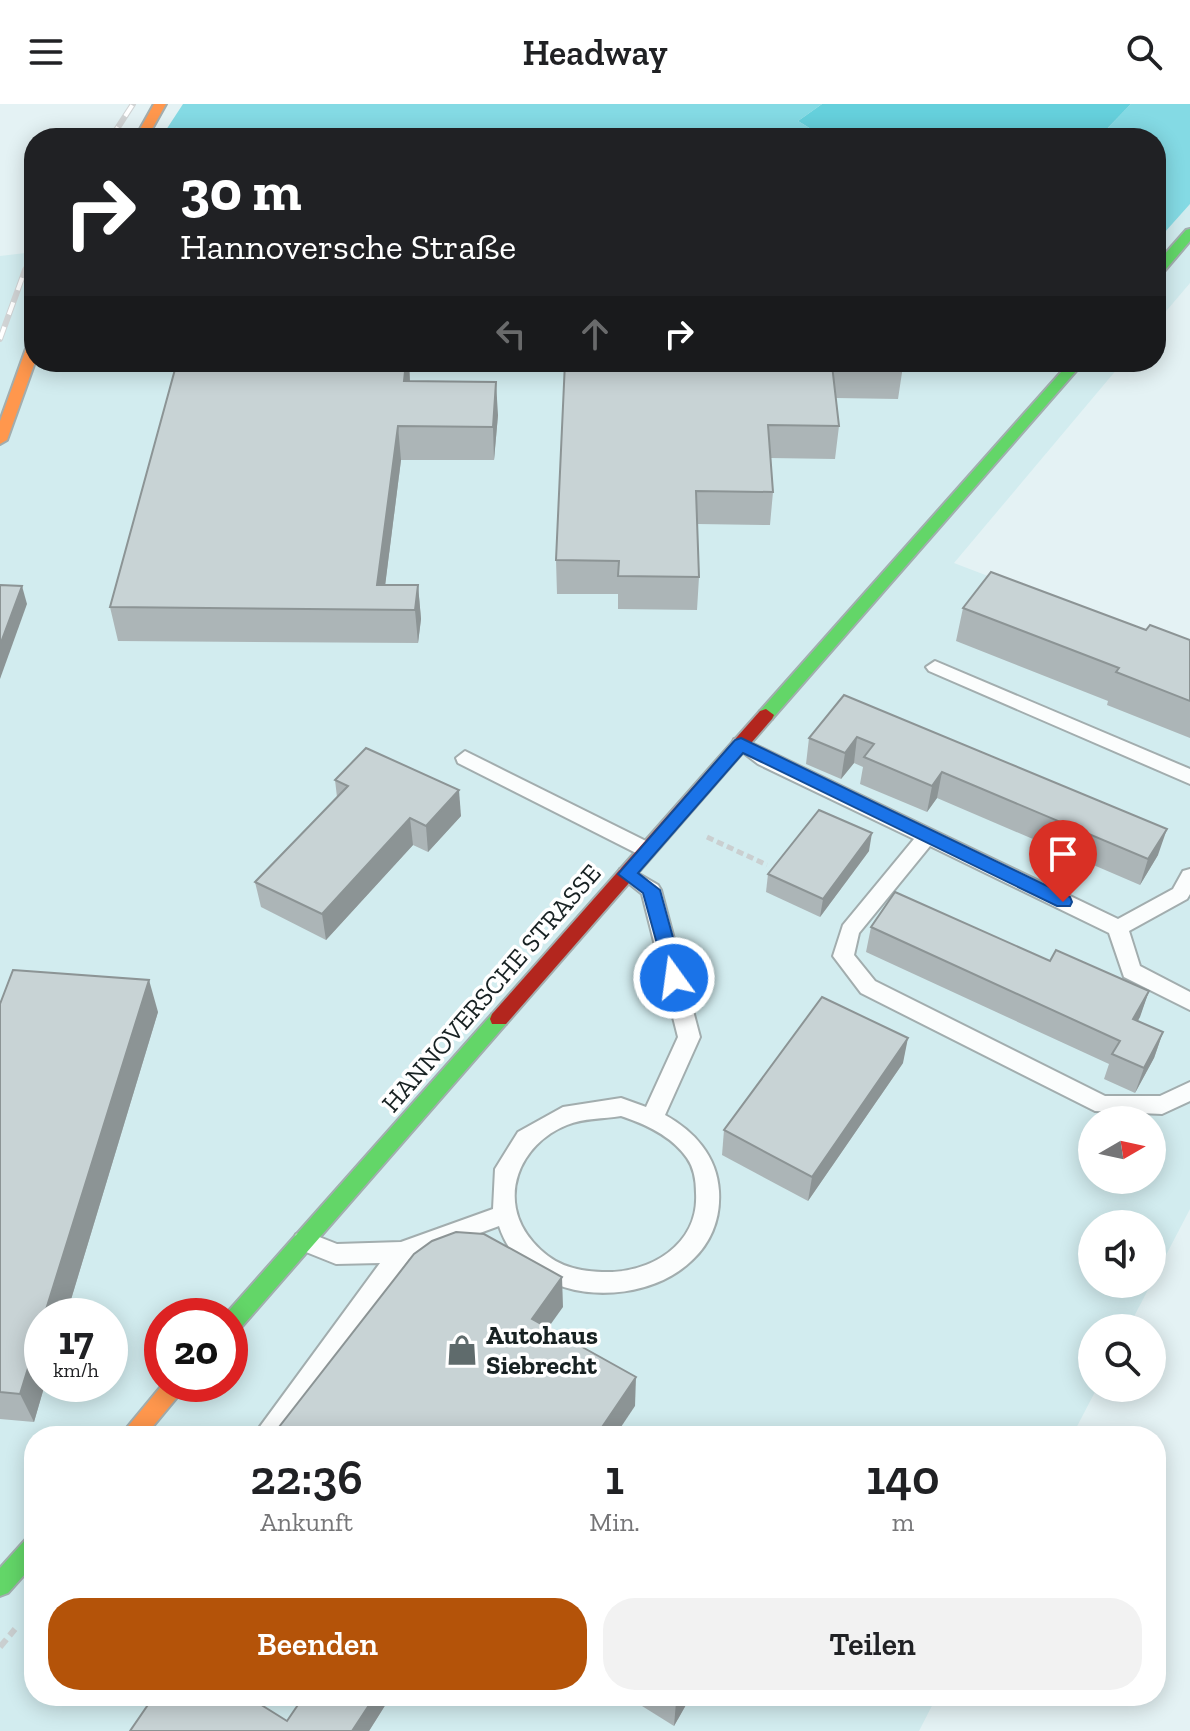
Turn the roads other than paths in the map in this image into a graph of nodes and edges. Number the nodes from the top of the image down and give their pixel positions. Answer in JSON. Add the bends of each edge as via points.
{"nodes":[{"id":1,"x":160,"y":104,"type":"edge"},
{"id":2,"x":147,"y":128,"type":"edge"},
{"id":3,"x":1190,"y":233,"type":"edge"},
{"id":4,"x":1166,"y":248,"type":"edge"},
{"id":5,"x":25,"y":372,"type":"edge"},
{"id":6,"x":1068,"y":372,"type":"edge"},
{"id":7,"x":0,"y":440,"type":"edge"},
{"id":8,"x":935,"y":667,"type":"dead end"},
{"id":9,"x":741,"y":744,"type":"junction"},
{"id":10,"x":465,"y":758,"type":"dead end"},
{"id":11,"x":1190,"y":777,"type":"edge"},
{"id":12,"x":927,"y":836,"type":"junction"},
{"id":13,"x":647,"y":850,"type":"junction"},
{"id":14,"x":627,"y":874,"type":"junction"},
{"id":15,"x":1190,"y":876,"type":"edge"},
{"id":16,"x":1118,"y":928,"type":"junction"},
{"id":17,"x":1190,"y":1002,"type":"edge"},
{"id":18,"x":1190,"y":1091,"type":"edge"},
{"id":19,"x":653,"y":1116,"type":"junction"},
{"id":20,"x":503,"y":1215,"type":"junction"},
{"id":21,"x":304,"y":1241,"type":"junction"},
{"id":22,"x":401,"y":1252,"type":"junction"},
{"id":23,"x":248,"y":1304,"type":"edge"},
{"id":24,"x":161,"y":1402,"type":"edge"},
{"id":25,"x":140,"y":1426,"type":"edge"},
{"id":26,"x":272,"y":1426,"type":"edge"},
{"id":27,"x":24,"y":1558,"type":"edge"},
{"id":28,"x":0,"y":1585,"type":"edge"}],
"edges":[{"from":1,"to":2,"type":"main road"},
{"from":3,"to":4,"type":"main road"},
{"from":5,"to":7,"type":"main road"},
{"from":6,"to":9,"type":"main road","name":"HANNOVERSCHE STRASSE"},
{"from":8,"to":11,"type":"lane"},
{"from":9,"to":12,"type":"lane"},
{"from":9,"to":13,"type":"main road","name":"HANNOVERSCHE STRASSE"},
{"from":10,"to":13,"type":"lane"},
{"from":12,"to":16,"type":"lane"},
{"from":12,"to":18,"type":"lane","via":[[850,930],[843,956],[868,987],[1103,1105],[1162,1105]]},
{"from":13,"to":14,"type":"main road","name":"HANNOVERSCHE STRASSE"},
{"from":14,"to":19,"type":"lane","via":[[651,890],[689,1037]]},
{"from":14,"to":21,"type":"main road","name":"HANNOVERSCHE STRASSE"},
{"from":15,"to":16,"type":"lane","via":[[1180,894]]},
{"from":16,"to":17,"type":"lane","via":[[1131,971]]},
{"from":19,"to":20,"type":"lane","via":[[621,1107],[588,1108],[556,1116],[528,1134],[509,1158],[500,1186]]},
{"from":19,"to":20,"type":"lane","via":[[680,1133],[700,1157],[709,1185],[708,1214],[696,1242],[672,1264],[641,1280],[607,1285],[571,1280],[540,1266],[517,1243]]},
{"from":20,"to":22,"type":"lane"},
{"from":21,"to":22,"type":"lane","via":[[336,1254]]},
{"from":21,"to":23,"type":"main road","name":"HANNOVERSCHE STRASSE"},
{"from":22,"to":26,"type":"lane"},
{"from":24,"to":25,"type":"main road"},
{"from":27,"to":28,"type":"main road"}]}
